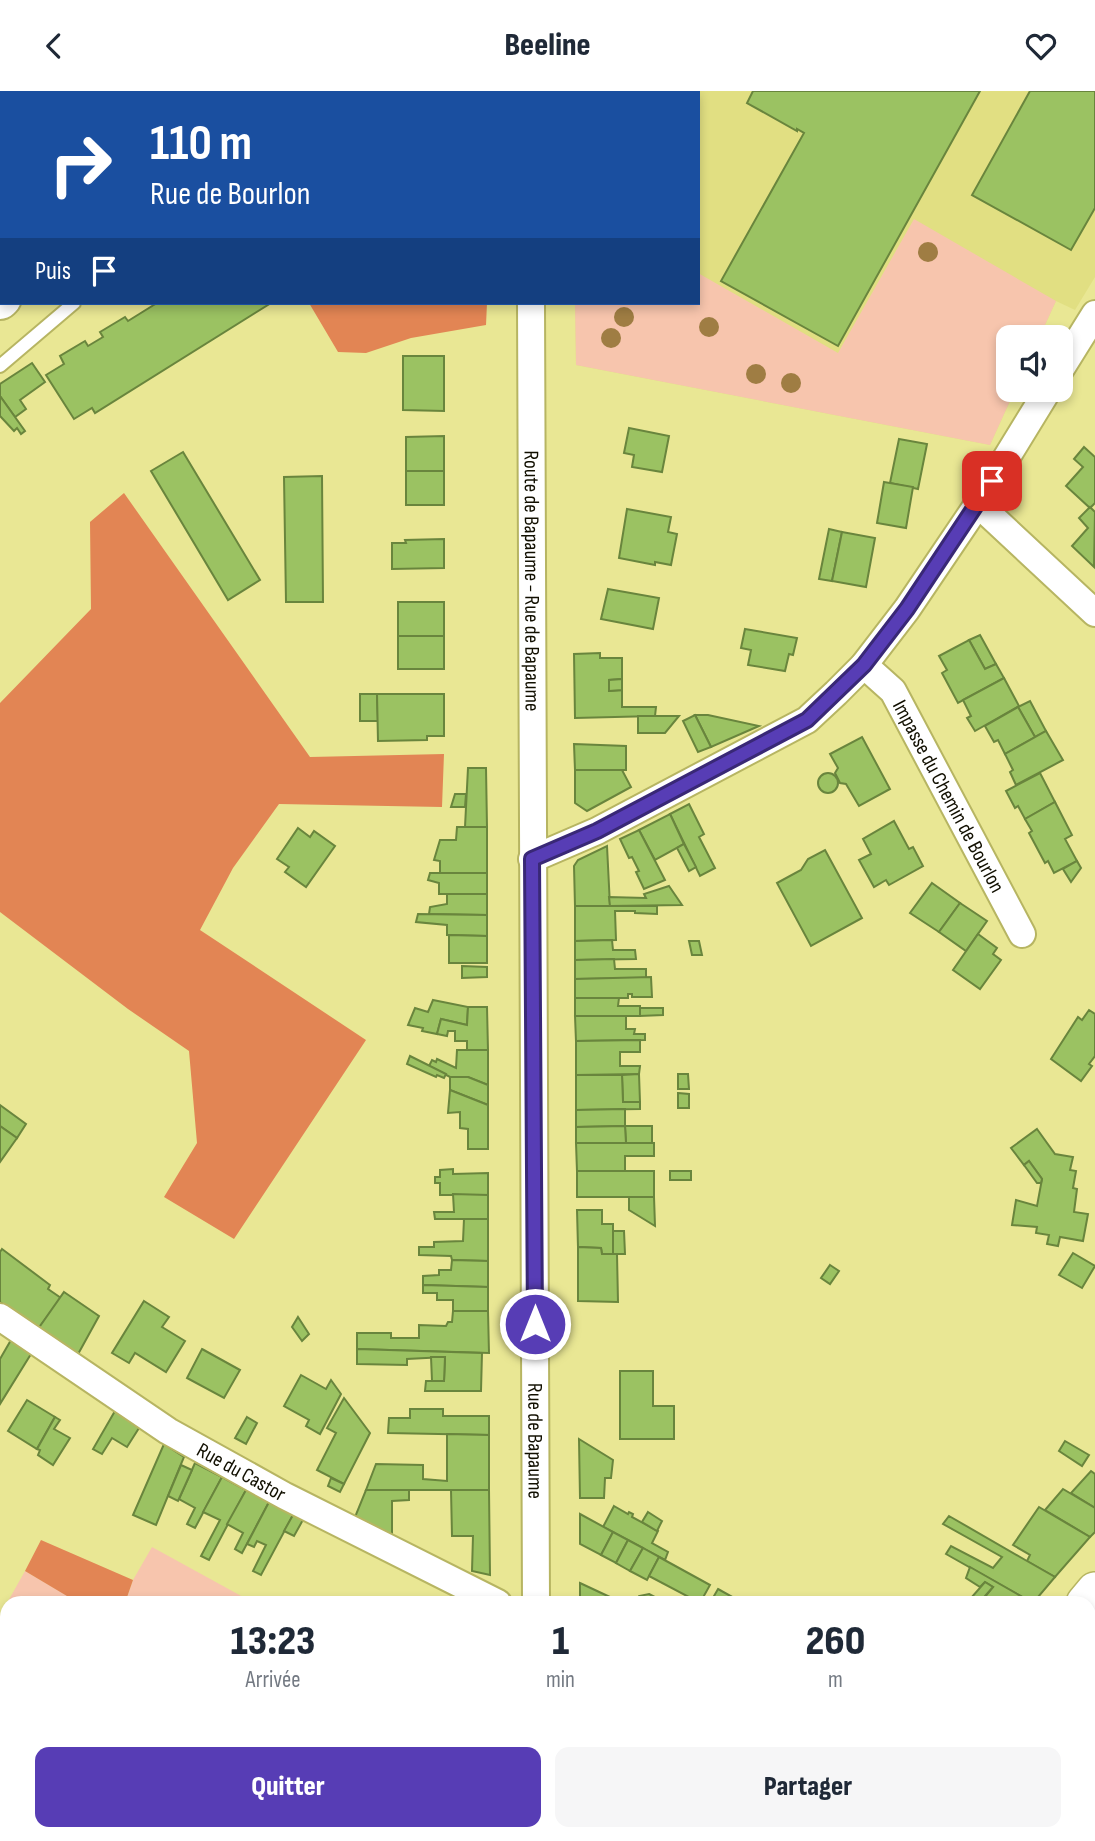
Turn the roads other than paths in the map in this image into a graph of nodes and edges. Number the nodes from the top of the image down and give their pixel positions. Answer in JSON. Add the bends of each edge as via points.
{"nodes":[{"id":1,"x":72,"y":305,"type":"edge"},
{"id":2,"x":531,"y":305,"type":"edge"},
{"id":3,"x":1095,"y":314,"type":"edge"},
{"id":4,"x":1073,"y":349,"type":"edge"},
{"id":5,"x":0,"y":366,"type":"edge"},
{"id":6,"x":1041,"y":402,"type":"edge"},
{"id":7,"x":978,"y":504,"type":"junction"},
{"id":8,"x":1095,"y":613,"type":"edge"},
{"id":9,"x":864,"y":665,"type":"junction"},
{"id":10,"x":532,"y":859,"type":"junction"},
{"id":11,"x":1022,"y":933,"type":"dead end"},
{"id":12,"x":0,"y":1317,"type":"edge"},
{"id":13,"x":484,"y":1596,"type":"edge"},
{"id":14,"x":536,"y":1596,"type":"edge"}],
"edges":[{"from":1,"to":5,"type":"lane"},
{"from":2,"to":10,"type":"street","name":"Route de Bapaume - Rue de Bapaume"},
{"from":3,"to":4,"type":"street"},
{"from":6,"to":7,"type":"street"},
{"from":7,"to":8,"type":"street"},
{"from":7,"to":9,"type":"street"},
{"from":9,"to":10,"type":"street","via":[[807,720],[597,831]]},
{"from":9,"to":11,"type":"street","name":"Impasse du Chemin de Bourlon","via":[[893,691]]},
{"from":10,"to":14,"type":"street","name":"Rue de Bapaume"},
{"from":12,"to":13,"type":"street","name":"Rue du Castor","via":[[168,1431]]}]}
